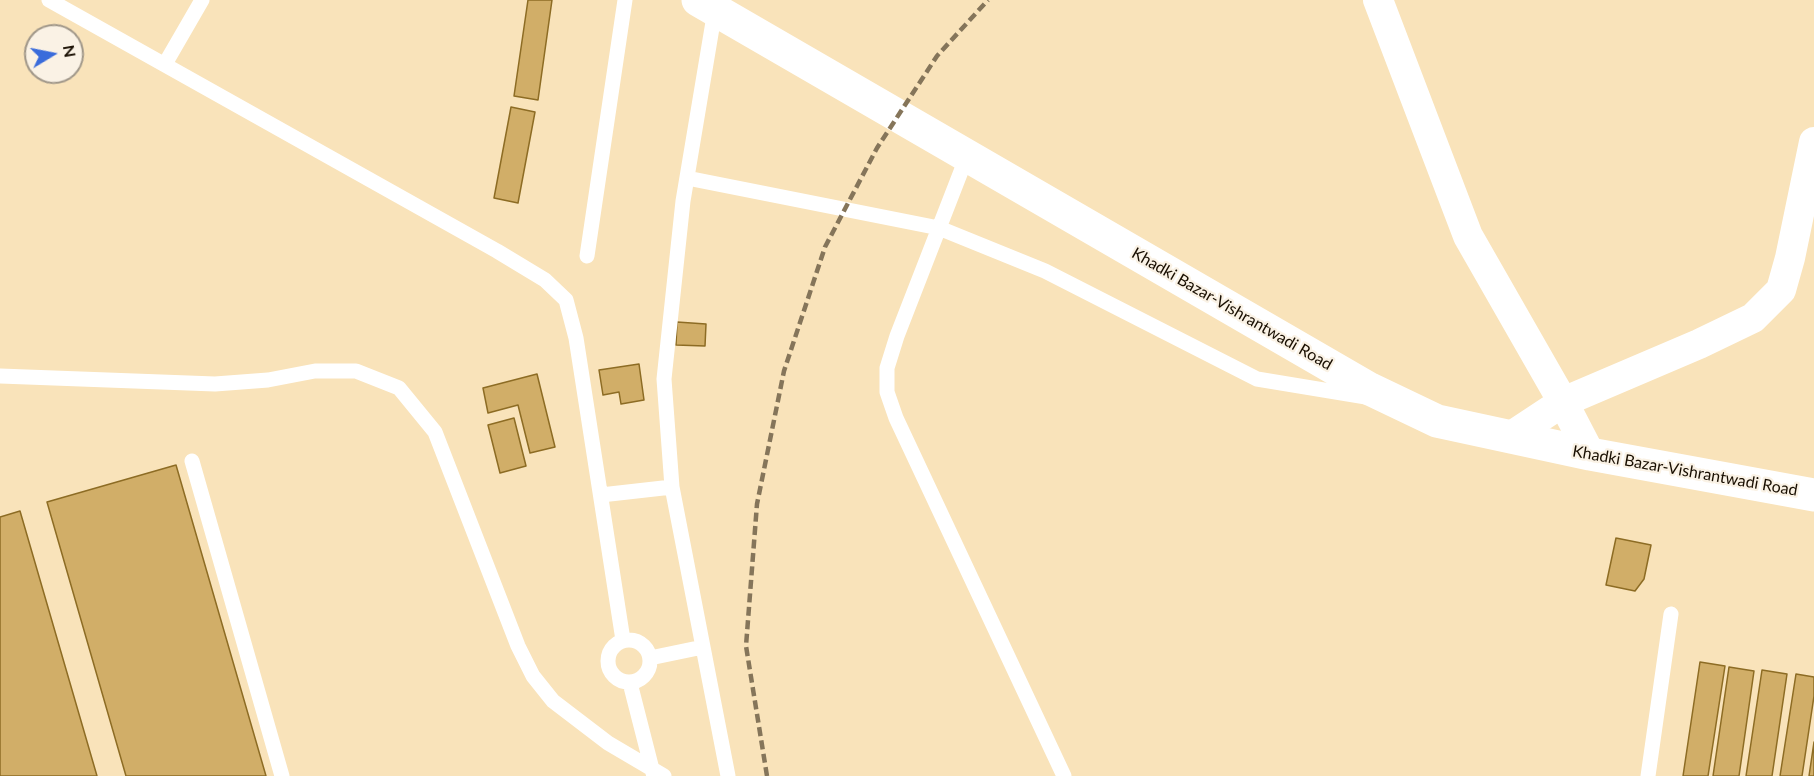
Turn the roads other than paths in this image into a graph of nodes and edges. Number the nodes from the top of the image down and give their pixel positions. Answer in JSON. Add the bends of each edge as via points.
{"nodes":[{"id":1,"x":50,"y":0,"type":"edge"},
{"id":2,"x":202,"y":0,"type":"edge"},
{"id":3,"x":625,"y":0,"type":"edge"},
{"id":4,"x":1378,"y":0,"type":"edge"},
{"id":5,"x":707,"y":5,"type":"edge"},
{"id":6,"x":165,"y":64,"type":"junction"},
{"id":7,"x":1814,"y":142,"type":"edge"},
{"id":8,"x":966,"y":156,"type":"junction"},
{"id":9,"x":687,"y":178,"type":"junction"},
{"id":10,"x":939,"y":228,"type":"junction"},
{"id":11,"x":587,"y":256,"type":"dead end"},
{"id":12,"x":0,"y":376,"type":"edge"},
{"id":13,"x":1563,"y":402,"type":"junction"},
{"id":14,"x":1398,"y":403,"type":"junction"},
{"id":15,"x":1510,"y":437,"type":"junction"},
{"id":16,"x":1590,"y":454,"type":"junction"},
{"id":17,"x":192,"y":461,"type":"dead end"},
{"id":18,"x":672,"y":487,"type":"junction"},
{"id":19,"x":601,"y":495,"type":"junction"},
{"id":20,"x":1814,"y":495,"type":"edge"},
{"id":21,"x":1671,"y":614,"type":"dead end"},
{"id":22,"x":623,"y":640,"type":"junction"},
{"id":23,"x":703,"y":647,"type":"junction"},
{"id":24,"x":650,"y":658,"type":"junction"},
{"id":25,"x":630,"y":682,"type":"junction"},
{"id":26,"x":657,"y":774,"type":"edge"},
{"id":27,"x":282,"y":776,"type":"edge"},
{"id":28,"x":728,"y":776,"type":"edge"},
{"id":29,"x":1064,"y":776,"type":"edge"},
{"id":30,"x":1648,"y":776,"type":"edge"}],
"edges":[{"from":1,"to":6,"type":"lane"},
{"from":2,"to":6,"type":"lane"},
{"from":3,"to":11,"type":"lane"},
{"from":4,"to":13,"type":"street","via":[[1468,236]]},
{"from":5,"to":8,"type":"street","name":"Khadki Bazar-Vishrantwadi Road"},
{"from":5,"to":9,"type":"lane"},
{"from":6,"to":19,"type":"lane","via":[[497,251],[545,280],[566,300],[576,338]]},
{"from":7,"to":13,"type":"street","via":[[1781,290],[1753,318]]},
{"from":8,"to":10,"type":"lane"},
{"from":8,"to":14,"type":"street","name":"Khadki Bazar-Vishrantwadi Road"},
{"from":9,"to":10,"type":"lane"},
{"from":9,"to":18,"type":"lane","via":[[664,379]]},
{"from":10,"to":14,"type":"lane","via":[[1045,271],[1257,379]]},
{"from":10,"to":29,"type":"lane","via":[[887,368],[887,392]]},
{"from":12,"to":26,"type":"lane","via":[[215,384],[315,371],[356,371],[399,388],[435,432],[518,646],[534,676],[553,701]]},
{"from":13,"to":15,"type":"street"},
{"from":13,"to":16,"type":"street"},
{"from":14,"to":15,"type":"street","name":"Khadki Bazar-Vishrantwadi Road","via":[[1437,421]]},
{"from":15,"to":16,"type":"street","name":"Khadki Bazar-Vishrantwadi Road"},
{"from":16,"to":20,"type":"street","name":"Khadki Bazar-Vishrantwadi Road"},
{"from":17,"to":27,"type":"lane"},
{"from":18,"to":19,"type":"lane"},
{"from":18,"to":23,"type":"lane"},
{"from":19,"to":22,"type":"lane"},
{"from":21,"to":30,"type":"lane"},
{"from":22,"to":24,"type":"lane","via":[[641,643]]},
{"from":22,"to":25,"type":"lane","via":[[615,644],[607,659],[613,676]]},
{"from":23,"to":24,"type":"lane"},
{"from":23,"to":28,"type":"lane"},
{"from":24,"to":25,"type":"lane","via":[[645,675]]},
{"from":25,"to":26,"type":"lane"}]}
